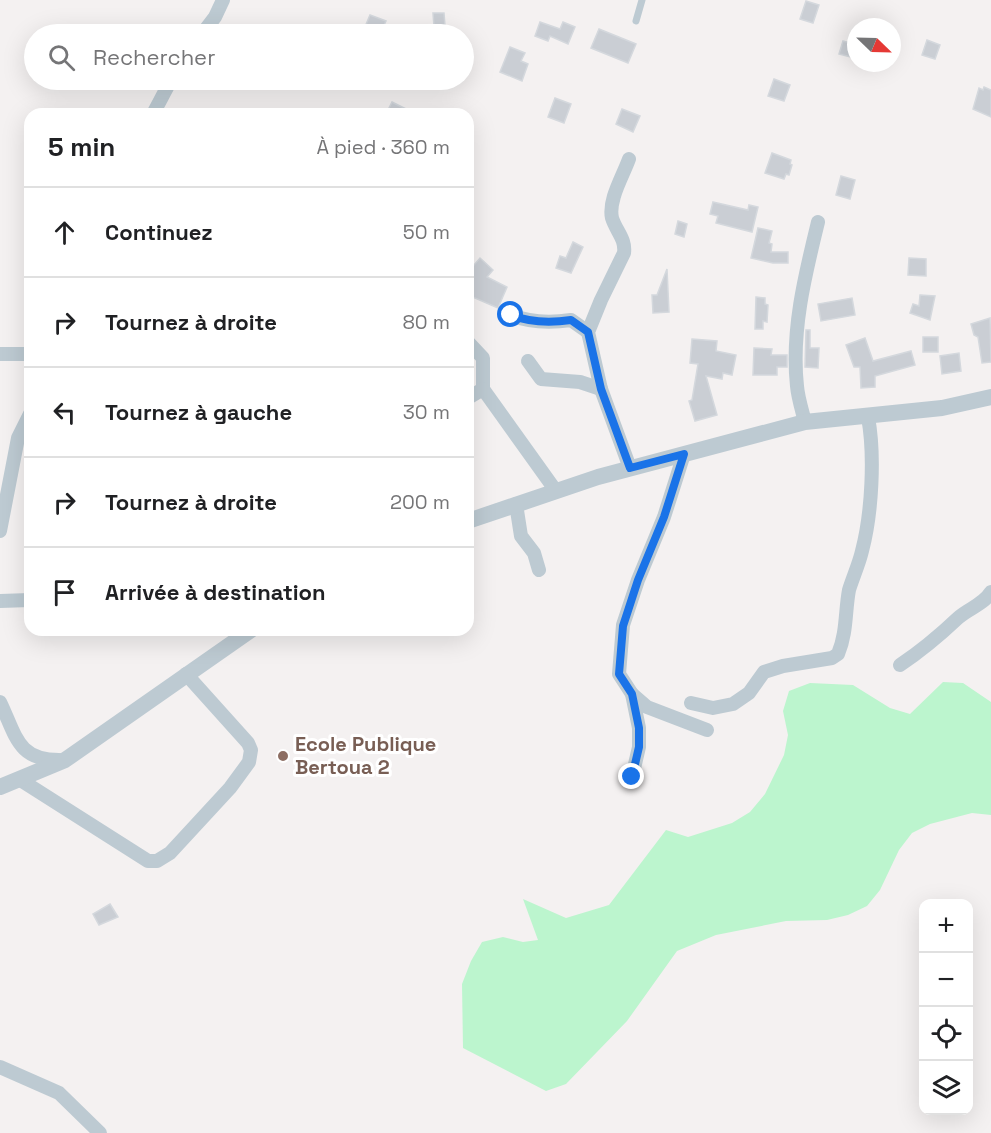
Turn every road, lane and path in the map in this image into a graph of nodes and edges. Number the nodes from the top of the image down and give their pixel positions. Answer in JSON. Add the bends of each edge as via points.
{"nodes":[{"id":1,"x":223,"y":0,"type":"edge"},
{"id":2,"x":642,"y":0,"type":"edge"},
{"id":3,"x":636,"y":21,"type":"dead end"},
{"id":4,"x":210,"y":24,"type":"edge"},
{"id":5,"x":166,"y":90,"type":"edge"},
{"id":6,"x":156,"y":108,"type":"edge"},
{"id":7,"x":629,"y":159,"type":"dead end"},
{"id":8,"x":818,"y":222,"type":"dead end"},
{"id":9,"x":511,"y":315,"type":"dead end"},
{"id":10,"x":588,"y":332,"type":"junction"},
{"id":11,"x":474,"y":348,"type":"edge"},
{"id":12,"x":0,"y":354,"type":"edge"},
{"id":13,"x":24,"y":355,"type":"edge"},
{"id":14,"x":528,"y":361,"type":"dead end"},
{"id":15,"x":483,"y":389,"type":"junction"},
{"id":16,"x":601,"y":389,"type":"junction"},
{"id":17,"x":474,"y":394,"type":"edge"},
{"id":18,"x":991,"y":397,"type":"edge"},
{"id":19,"x":868,"y":417,"type":"junction"},
{"id":20,"x":805,"y":422,"type":"junction"},
{"id":21,"x":24,"y":426,"type":"edge"},
{"id":22,"x":684,"y":454,"type":"junction"},
{"id":23,"x":630,"y":468,"type":"junction"},
{"id":24,"x":556,"y":491,"type":"junction"},
{"id":25,"x":516,"y":504,"type":"junction"},
{"id":26,"x":474,"y":519,"type":"edge"},
{"id":27,"x":0,"y":531,"type":"edge"},
{"id":28,"x":539,"y":570,"type":"dead end"},
{"id":29,"x":991,"y":592,"type":"edge"},
{"id":30,"x":24,"y":600,"type":"edge"},
{"id":31,"x":0,"y":601,"type":"edge"},
{"id":32,"x":242,"y":636,"type":"edge"},
{"id":33,"x":900,"y":665,"type":"dead end"},
{"id":34,"x":186,"y":674,"type":"junction"},
{"id":35,"x":632,"y":694,"type":"junction"},
{"id":36,"x":0,"y":702,"type":"edge"},
{"id":37,"x":691,"y":703,"type":"dead end"},
{"id":38,"x":707,"y":730,"type":"dead end"},
{"id":39,"x":64,"y":760,"type":"junction"},
{"id":40,"x":632,"y":777,"type":"dead end"},
{"id":41,"x":18,"y":779,"type":"junction"},
{"id":42,"x":0,"y":788,"type":"edge"},
{"id":43,"x":0,"y":1066,"type":"edge"},
{"id":44,"x":100,"y":1133,"type":"edge"}],
"edges":[{"from":1,"to":4,"type":"street"},
{"from":2,"to":3,"type":"lane"},
{"from":5,"to":6,"type":"street"},
{"from":7,"to":10,"type":"street","via":[[611,216],[622,238],[624,254]]},
{"from":8,"to":20,"type":"street","via":[[801,291],[797,344],[797,386]]},
{"from":9,"to":10,"type":"street","via":[[525,321],[571,320]]},
{"from":10,"to":16,"type":"street"},
{"from":11,"to":15,"type":"street","via":[[483,358]]},
{"from":12,"to":13,"type":"street"},
{"from":14,"to":16,"type":"street","via":[[541,379],[580,382]]},
{"from":15,"to":17,"type":"street"},
{"from":15,"to":24,"type":"street"},
{"from":16,"to":23,"type":"street"},
{"from":18,"to":19,"type":"street"},
{"from":19,"to":20,"type":"street"},
{"from":19,"to":37,"type":"street","via":[[873,441],[866,531],[849,592],[838,654],[764,672],[749,693],[733,704],[713,708]]},
{"from":20,"to":22,"type":"street"},
{"from":21,"to":27,"type":"street","via":[[18,438]]},
{"from":22,"to":23,"type":"street"},
{"from":22,"to":35,"type":"street","via":[[623,626],[619,674]]},
{"from":23,"to":24,"type":"street"},
{"from":24,"to":25,"type":"street"},
{"from":25,"to":26,"type":"street"},
{"from":25,"to":28,"type":"street","via":[[521,536],[534,553]]},
{"from":29,"to":33,"type":"street"},
{"from":30,"to":31,"type":"street"},
{"from":32,"to":34,"type":"street"},
{"from":34,"to":39,"type":"street"},
{"from":34,"to":41,"type":"street","via":[[251,750],[249,762],[230,788],[164,857],[148,861]]},
{"from":35,"to":38,"type":"street","via":[[647,707]]},
{"from":35,"to":40,"type":"street","via":[[639,728]]},
{"from":36,"to":39,"type":"street","via":[[28,753],[43,760]]},
{"from":39,"to":41,"type":"street"},
{"from":41,"to":42,"type":"street"},
{"from":43,"to":44,"type":"street","via":[[59,1093]]}]}
